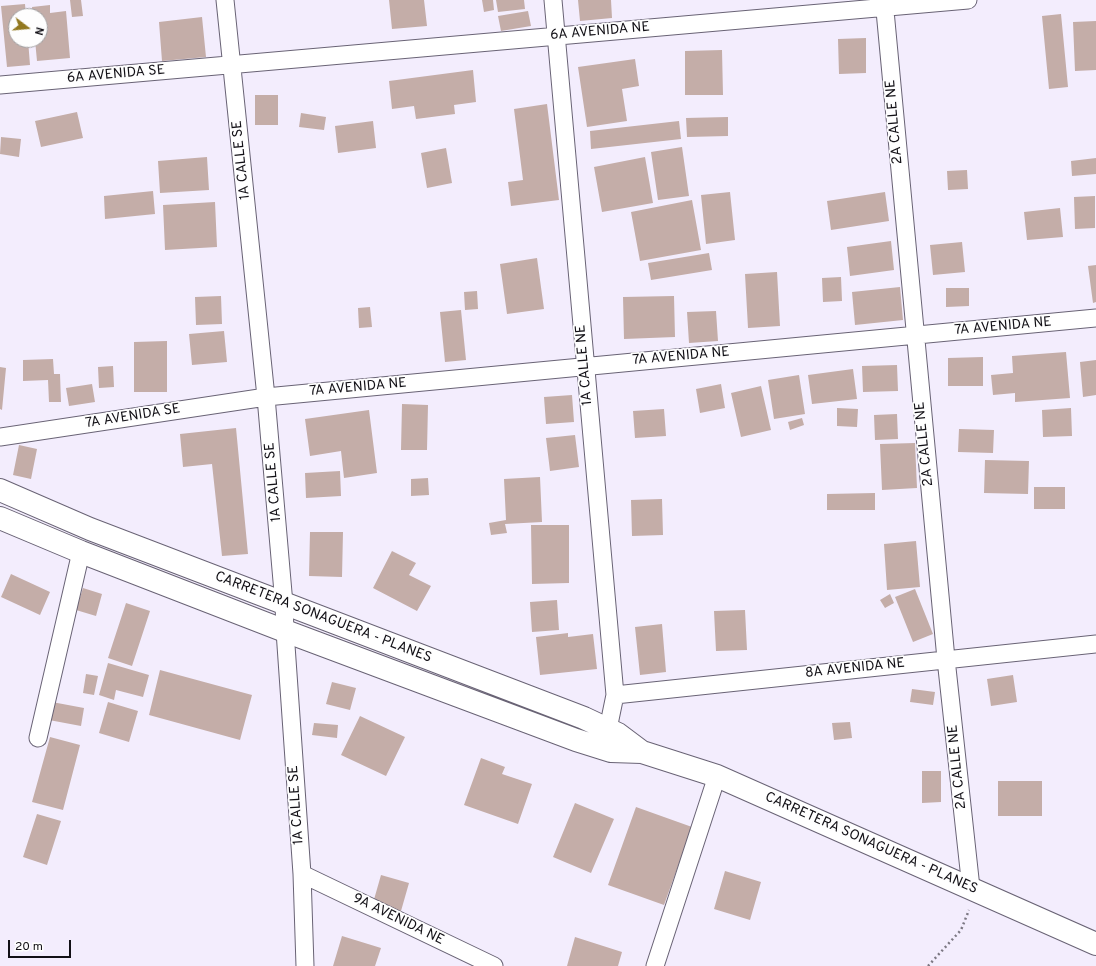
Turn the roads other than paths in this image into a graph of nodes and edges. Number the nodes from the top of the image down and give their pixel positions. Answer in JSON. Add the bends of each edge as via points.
{"nodes":[{"id":1,"x":225,"y":0,"type":"edge"},
{"id":2,"x":553,"y":0,"type":"edge"},
{"id":3,"x":968,"y":0,"type":"edge"},
{"id":4,"x":884,"y":4,"type":"edge"},
{"id":5,"x":556,"y":36,"type":"junction"},
{"id":6,"x":232,"y":65,"type":"junction"},
{"id":7,"x":0,"y":85,"type":"edge"},
{"id":8,"x":1096,"y":318,"type":"edge"},
{"id":9,"x":914,"y":335,"type":"junction"},
{"id":10,"x":585,"y":366,"type":"junction"},
{"id":11,"x":266,"y":397,"type":"junction"},
{"id":12,"x":0,"y":437,"type":"edge"},
{"id":13,"x":0,"y":490,"type":"edge"},
{"id":14,"x":0,"y":518,"type":"edge"},
{"id":15,"x":81,"y":552,"type":"junction"},
{"id":16,"x":284,"y":604,"type":"junction"},
{"id":17,"x":285,"y":631,"type":"junction"},
{"id":18,"x":1096,"y":644,"type":"edge"},
{"id":19,"x":946,"y":659,"type":"junction"},
{"id":20,"x":615,"y":695,"type":"junction"},
{"id":21,"x":608,"y":729,"type":"junction"},
{"id":22,"x":38,"y":738,"type":"dead end"},
{"id":23,"x":642,"y":752,"type":"junction"},
{"id":24,"x":717,"y":776,"type":"junction"},
{"id":25,"x":302,"y":874,"type":"junction"},
{"id":26,"x":971,"y":888,"type":"junction"},
{"id":27,"x":1096,"y":944,"type":"edge"},
{"id":28,"x":306,"y":966,"type":"edge"},
{"id":29,"x":494,"y":966,"type":"edge"},
{"id":30,"x":655,"y":966,"type":"edge"}],
"edges":[{"from":1,"to":6,"type":"street","name":"1A CALLE SE"},
{"from":2,"to":5,"type":"street","name":"1A CALLE NE"},
{"from":3,"to":4,"type":"street","name":"6A AVENIDA NE"},
{"from":4,"to":5,"type":"street","name":"6A AVENIDA NE"},
{"from":4,"to":9,"type":"street","name":"2A CALLE NE"},
{"from":5,"to":6,"type":"street","name":"6A AVENIDA NE"},
{"from":5,"to":10,"type":"street","name":"1A CALLE NE"},
{"from":6,"to":7,"type":"street","name":"6A AVENIDA SE"},
{"from":6,"to":11,"type":"street","name":"1A CALLE SE"},
{"from":8,"to":9,"type":"street","name":"7A AVENIDA NE"},
{"from":9,"to":10,"type":"street","name":"7A AVENIDA NE"},
{"from":9,"to":19,"type":"street","name":"2A CALLE NE"},
{"from":10,"to":11,"type":"street","name":"7A AVENIDA NE"},
{"from":10,"to":20,"type":"street","name":"1A CALLE NE"},
{"from":11,"to":12,"type":"street","name":"7A AVENIDA SE"},
{"from":11,"to":16,"type":"street","name":"1A CALLE SE"},
{"from":13,"to":16,"type":"main road","name":"CARRETERA SONAGUERA - PLANES","via":[[90,529]]},
{"from":14,"to":15,"type":"main road","name":"CARRETERA SONAGUERA - PLANES"},
{"from":15,"to":17,"type":"main road","name":"CARRETERA SONAGUERA - PLANES"},
{"from":15,"to":22,"type":"street"},
{"from":16,"to":17,"type":"street","name":"1A CALLE SE"},
{"from":16,"to":21,"type":"main road","name":"CARRETERA SONAGUERA - PLANES"},
{"from":17,"to":23,"type":"main road","name":"CARRETERA SONAGUERA - PLANES","via":[[576,740],[611,751]]},
{"from":17,"to":25,"type":"street","name":"1A CALLE SE"},
{"from":18,"to":19,"type":"street","name":"8A AVENIDA NE"},
{"from":19,"to":20,"type":"street","name":"8A AVENIDA NE"},
{"from":19,"to":26,"type":"street","name":"2A CALLE NE"},
{"from":20,"to":21,"type":"street","name":"1A CALLE NE"},
{"from":21,"to":23,"type":"main road","name":"CARRETERA SONAGUERA - PLANES"},
{"from":23,"to":24,"type":"main road","name":"CARRETERA SONAGUERA - PLANES"},
{"from":24,"to":26,"type":"main road","name":"CARRETERA SONAGUERA - PLANES"},
{"from":24,"to":30,"type":"street"},
{"from":25,"to":28,"type":"street","name":"1A CALLE SE"},
{"from":25,"to":29,"type":"street","name":"9A AVENIDA NE"},
{"from":26,"to":27,"type":"main road","name":"CARRETERA SONAGUERA - PLANES"}]}
